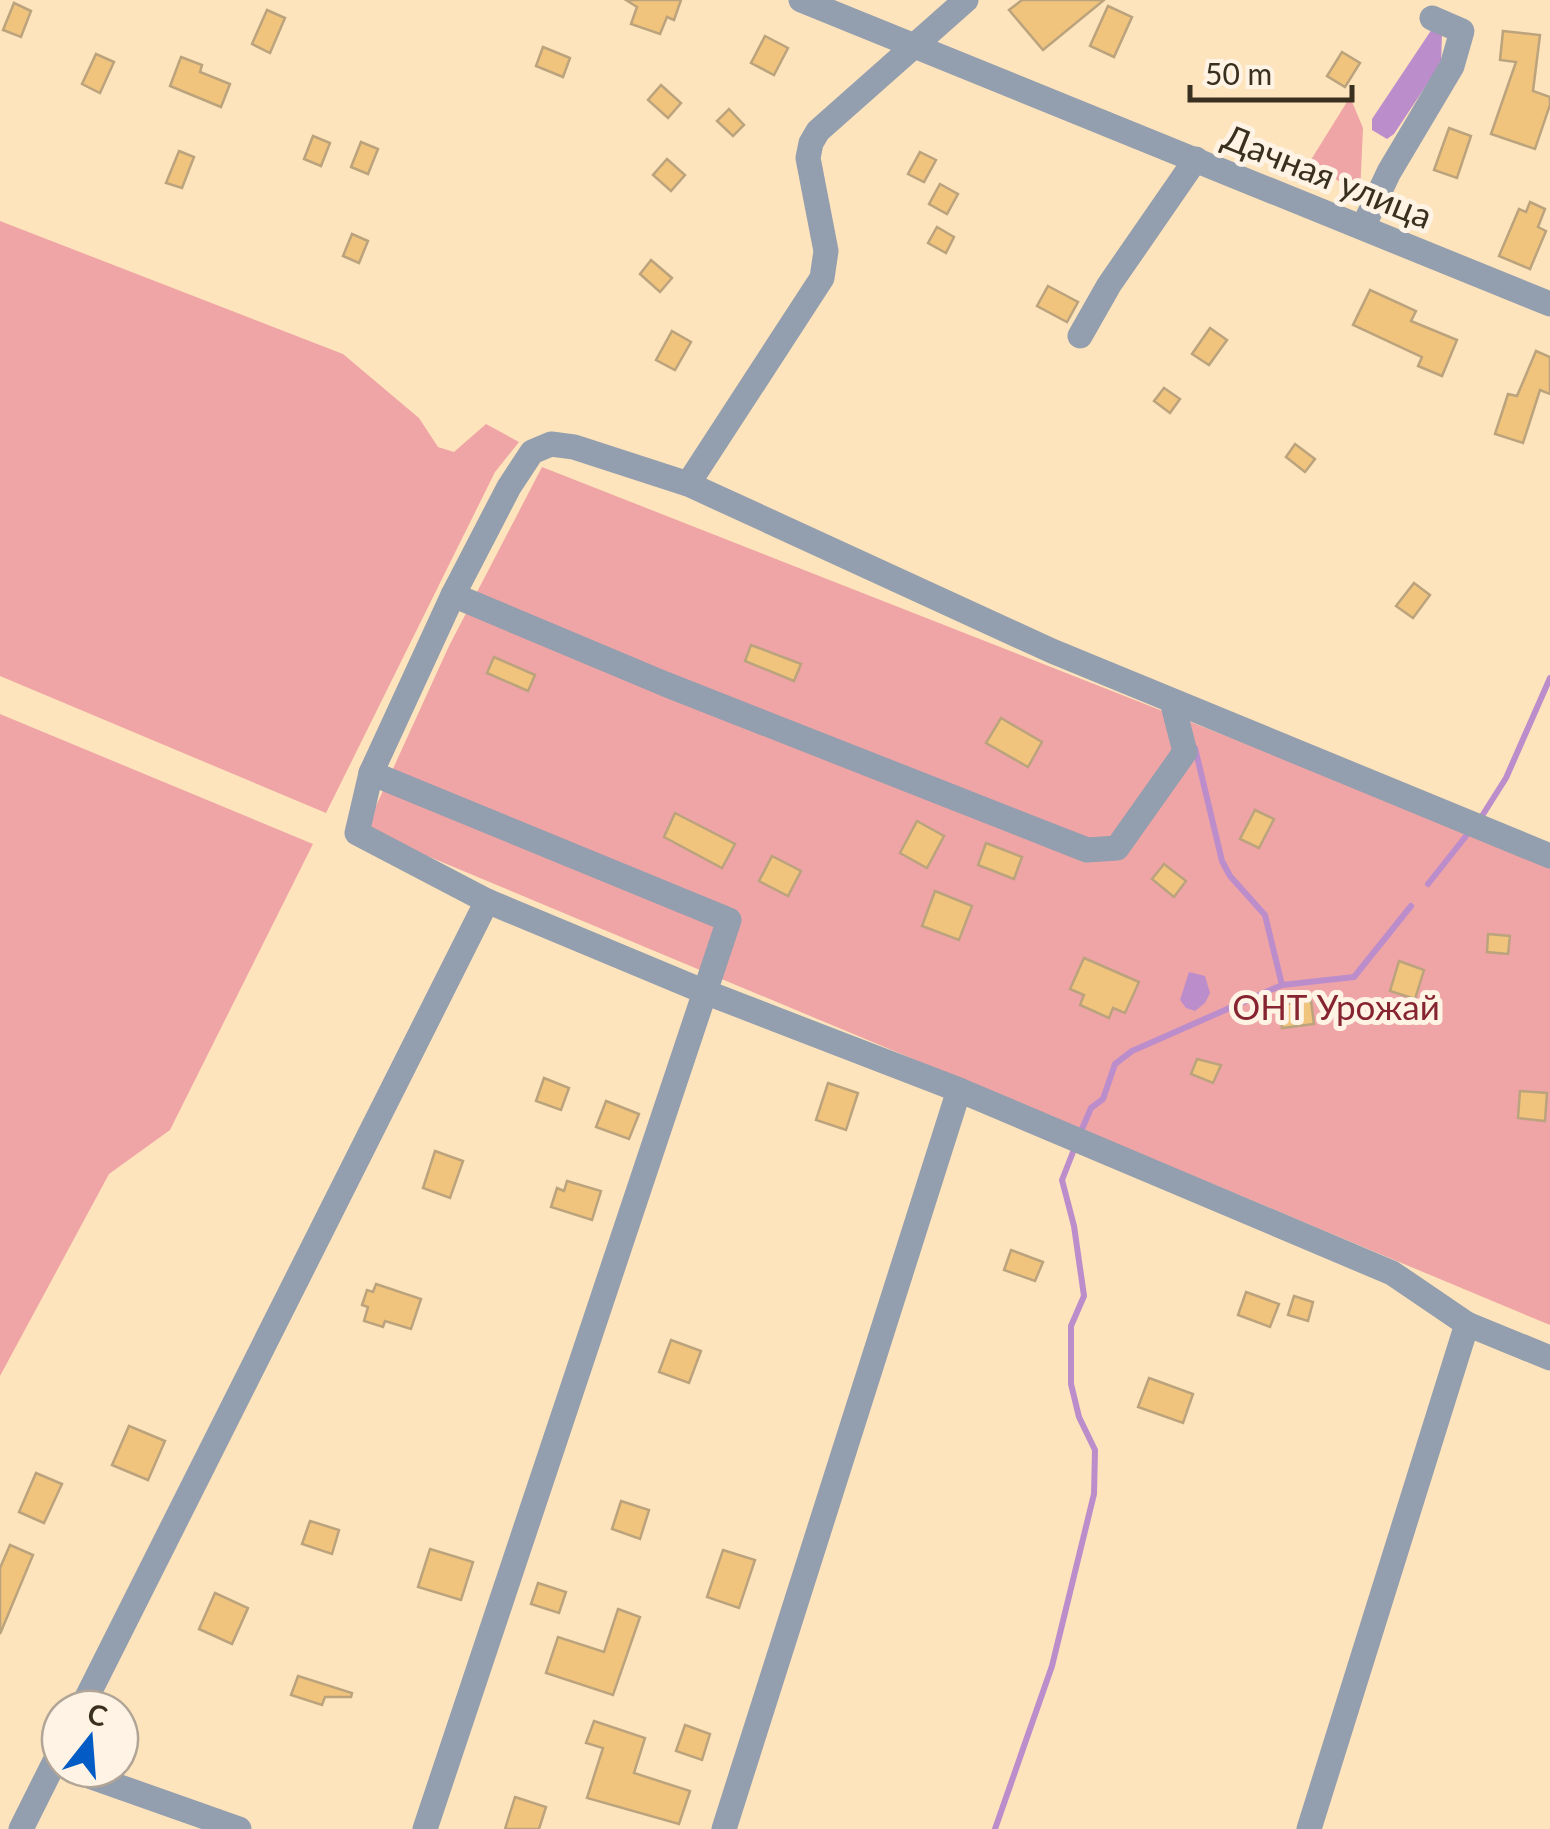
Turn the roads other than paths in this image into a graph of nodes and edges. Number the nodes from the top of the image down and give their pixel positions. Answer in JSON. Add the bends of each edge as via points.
{"nodes":[{"id":1,"x":800,"y":0,"type":"edge"},
{"id":2,"x":966,"y":0,"type":"edge"},
{"id":3,"x":1432,"y":18,"type":"dead end"},
{"id":4,"x":910,"y":46,"type":"junction"},
{"id":5,"x":1196,"y":159,"type":"junction"},
{"id":6,"x":1363,"y":227,"type":"junction"},
{"id":7,"x":1550,"y":304,"type":"edge"},
{"id":8,"x":1080,"y":336,"type":"dead end"},
{"id":9,"x":688,"y":484,"type":"junction"},
{"id":10,"x":453,"y":595,"type":"junction"},
{"id":11,"x":1172,"y":701,"type":"junction"},
{"id":12,"x":371,"y":773,"type":"junction"},
{"id":13,"x":1550,"y":856,"type":"edge"},
{"id":14,"x":488,"y":902,"type":"junction"},
{"id":15,"x":704,"y":992,"type":"junction"},
{"id":16,"x":959,"y":1090,"type":"junction"},
{"id":17,"x":1467,"y":1324,"type":"junction"},
{"id":18,"x":1550,"y":1358,"type":"edge"},
{"id":19,"x":91,"y":1689,"type":"edge"},
{"id":20,"x":45,"y":1789,"type":"edge"},
{"id":21,"x":132,"y":1789,"type":"edge"},
{"id":22,"x":22,"y":1829,"type":"edge"},
{"id":23,"x":238,"y":1829,"type":"edge"},
{"id":24,"x":424,"y":1829,"type":"edge"},
{"id":25,"x":724,"y":1829,"type":"edge"},
{"id":26,"x":1309,"y":1829,"type":"edge"}],
"edges":[{"from":1,"to":4,"type":"street","name":"Дачная улица"},
{"from":2,"to":4,"type":"street"},
{"from":3,"to":6,"type":"street","via":[[1462,31],[1452,66]]},
{"from":4,"to":5,"type":"street","name":"Дачная улица"},
{"from":4,"to":9,"type":"street","via":[[810,143],[826,251],[822,278]]},
{"from":5,"to":6,"type":"street","name":"Дачная улица"},
{"from":5,"to":8,"type":"street"},
{"from":6,"to":7,"type":"street","name":"Дачная улица"},
{"from":9,"to":10,"type":"street","via":[[574,447],[551,444],[532,452]]},
{"from":9,"to":11,"type":"street"},
{"from":10,"to":11,"type":"street","via":[[1087,850],[1117,848],[1185,752]]},
{"from":10,"to":12,"type":"street"},
{"from":11,"to":13,"type":"street"},
{"from":12,"to":14,"type":"street","via":[[357,833]]},
{"from":12,"to":15,"type":"street","via":[[730,920]]},
{"from":14,"to":15,"type":"street"},
{"from":14,"to":19,"type":"street"},
{"from":15,"to":16,"type":"street"},
{"from":15,"to":24,"type":"street"},
{"from":16,"to":17,"type":"street","via":[[1392,1273]]},
{"from":16,"to":25,"type":"street"},
{"from":17,"to":18,"type":"street"},
{"from":17,"to":26,"type":"street"},
{"from":20,"to":22,"type":"street"},
{"from":21,"to":23,"type":"street"}]}
